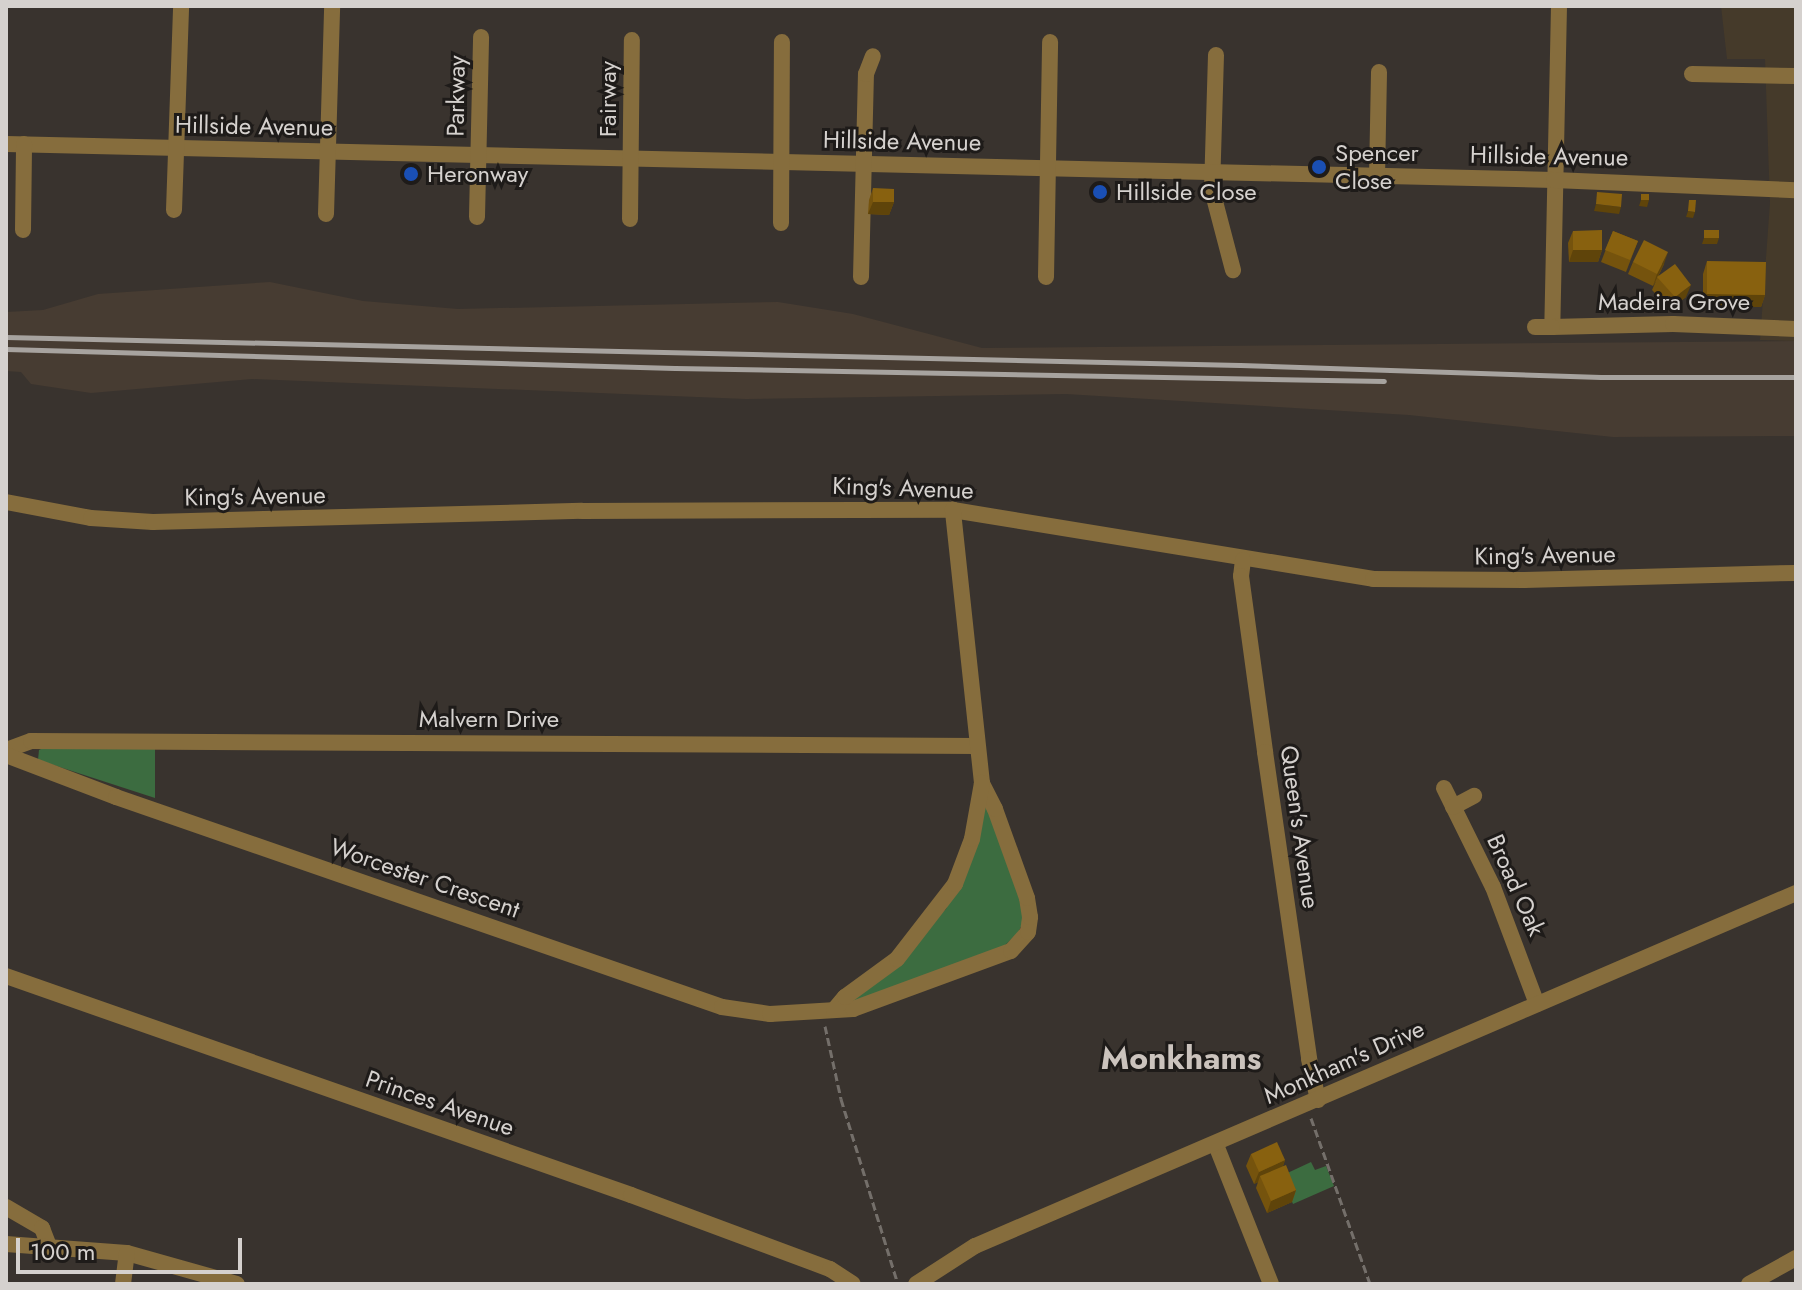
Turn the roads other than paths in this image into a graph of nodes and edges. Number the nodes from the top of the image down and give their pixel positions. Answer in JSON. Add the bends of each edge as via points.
{"nodes":[{"id":1,"x":181,"y":6,"type":"edge"},
{"id":2,"x":332,"y":6,"type":"edge"},
{"id":3,"x":1559,"y":6,"type":"edge"},
{"id":4,"x":481,"y":37,"type":"dead end"},
{"id":5,"x":632,"y":40,"type":"dead end"},
{"id":6,"x":782,"y":42,"type":"dead end"},
{"id":7,"x":1050,"y":42,"type":"dead end"},
{"id":8,"x":1216,"y":55,"type":"dead end"},
{"id":9,"x":873,"y":56,"type":"dead end"},
{"id":10,"x":1379,"y":72,"type":"dead end"},
{"id":11,"x":1692,"y":74,"type":"dead end"},
{"id":12,"x":1796,"y":76,"type":"edge"},
{"id":13,"x":6,"y":144,"type":"edge"},
{"id":14,"x":24,"y":144,"type":"junction"},
{"id":15,"x":176,"y":148,"type":"junction"},
{"id":16,"x":329,"y":152,"type":"junction"},
{"id":17,"x":479,"y":155,"type":"junction"},
{"id":18,"x":632,"y":158,"type":"junction"},
{"id":19,"x":782,"y":163,"type":"junction"},
{"id":20,"x":864,"y":164,"type":"junction"},
{"id":21,"x":1049,"y":168,"type":"junction"},
{"id":22,"x":1215,"y":173,"type":"junction"},
{"id":23,"x":1377,"y":177,"type":"junction"},
{"id":24,"x":1554,"y":180,"type":"junction"},
{"id":25,"x":1796,"y":190,"type":"edge"},
{"id":26,"x":174,"y":210,"type":"dead end"},
{"id":27,"x":326,"y":214,"type":"dead end"},
{"id":28,"x":477,"y":217,"type":"dead end"},
{"id":29,"x":630,"y":219,"type":"dead end"},
{"id":30,"x":781,"y":223,"type":"dead end"},
{"id":31,"x":23,"y":230,"type":"dead end"},
{"id":32,"x":1233,"y":270,"type":"dead end"},
{"id":33,"x":861,"y":277,"type":"dead end"},
{"id":34,"x":1046,"y":277,"type":"dead end"},
{"id":35,"x":1796,"y":329,"type":"edge"},
{"id":36,"x":6,"y":502,"type":"edge"},
{"id":37,"x":953,"y":510,"type":"junction"},
{"id":38,"x":1243,"y":560,"type":"junction"},
{"id":39,"x":1796,"y":573,"type":"edge"},
{"id":40,"x":976,"y":746,"type":"junction"},
{"id":41,"x":6,"y":754,"type":"edge"},
{"id":42,"x":982,"y":783,"type":"junction"},
{"id":43,"x":1444,"y":788,"type":"dead end"},
{"id":44,"x":1474,"y":796,"type":"dead end"},
{"id":45,"x":1453,"y":807,"type":"junction"},
{"id":46,"x":1796,"y":893,"type":"edge"},
{"id":47,"x":6,"y":976,"type":"edge"},
{"id":48,"x":1537,"y":1004,"type":"junction"},
{"id":49,"x":828,"y":1011,"type":"junction"},
{"id":50,"x":1312,"y":1102,"type":"junction"},
{"id":51,"x":1216,"y":1145,"type":"junction"},
{"id":52,"x":6,"y":1207,"type":"edge"},
{"id":53,"x":6,"y":1244,"type":"edge"},
{"id":54,"x":49,"y":1246,"type":"junction"},
{"id":55,"x":127,"y":1253,"type":"junction"},
{"id":56,"x":1796,"y":1258,"type":"edge"},
{"id":57,"x":123,"y":1284,"type":"edge"},
{"id":58,"x":237,"y":1284,"type":"edge"},
{"id":59,"x":853,"y":1284,"type":"edge"},
{"id":60,"x":916,"y":1284,"type":"edge"},
{"id":61,"x":1271,"y":1284,"type":"edge"},
{"id":62,"x":1749,"y":1284,"type":"edge"}],
"edges":[{"from":1,"to":15,"type":"street"},
{"from":2,"to":16,"type":"street"},
{"from":3,"to":24,"type":"street","name":"Madeira Grove"},
{"from":4,"to":17,"type":"street","name":"Parkway"},
{"from":5,"to":18,"type":"street","name":"Fairway"},
{"from":6,"to":19,"type":"street"},
{"from":7,"to":21,"type":"street"},
{"from":8,"to":22,"type":"street"},
{"from":9,"to":20,"type":"street","via":[[866,74]]},
{"from":10,"to":23,"type":"street"},
{"from":11,"to":12,"type":"street"},
{"from":13,"to":14,"type":"street","name":"Hillside Avenue"},
{"from":14,"to":15,"type":"street","name":"Hillside Avenue"},
{"from":14,"to":31,"type":"street"},
{"from":15,"to":16,"type":"street","name":"Hillside Avenue"},
{"from":15,"to":26,"type":"street"},
{"from":16,"to":17,"type":"street","name":"Hillside Avenue"},
{"from":16,"to":27,"type":"street"},
{"from":17,"to":18,"type":"street","name":"Hillside Avenue"},
{"from":17,"to":28,"type":"street","name":"Parkway"},
{"from":18,"to":19,"type":"street","name":"Hillside Avenue"},
{"from":18,"to":29,"type":"street","name":"Fairway"},
{"from":19,"to":20,"type":"street","name":"Hillside Avenue"},
{"from":19,"to":30,"type":"street"},
{"from":20,"to":21,"type":"street","name":"Hillside Avenue"},
{"from":20,"to":33,"type":"street"},
{"from":21,"to":22,"type":"street","name":"Hillside Avenue"},
{"from":21,"to":34,"type":"street"},
{"from":22,"to":23,"type":"street","name":"Hillside Avenue"},
{"from":22,"to":32,"type":"street","via":[[1212,190]]},
{"from":23,"to":24,"type":"street","name":"Hillside Avenue"},
{"from":24,"to":25,"type":"street","name":"Hillside Avenue"},
{"from":24,"to":35,"type":"street","name":"Madeira Grove","via":[[1544,327],[1673,324]]},
{"from":36,"to":37,"type":"street","name":"King's Avenue","via":[[91,518],[153,522],[582,511]]},
{"from":37,"to":38,"type":"street","name":"King's Avenue"},
{"from":37,"to":40,"type":"street","name":"Worcester Crescent"},
{"from":38,"to":39,"type":"street","name":"King's Avenue","via":[[1418,581]]},
{"from":38,"to":50,"type":"street","name":"Queen's Avenue","via":[[1241,576]]},
{"from":40,"to":41,"type":"street","name":"Malvern Drive","via":[[31,741]]},
{"from":40,"to":42,"type":"street","name":"Worcester Crescent"},
{"from":41,"to":49,"type":"street","name":"Worcester Crescent","via":[[722,1007],[770,1014]]},
{"from":42,"to":49,"type":"street","name":"Worcester Crescent","via":[[972,839],[955,884],[897,959]]},
{"from":42,"to":49,"type":"street","name":"Worcester Crescent","via":[[1027,898],[1030,917],[1020,944],[884,999]]},
{"from":43,"to":45,"type":"street","name":"Broad Oak"},
{"from":44,"to":45,"type":"street"},
{"from":45,"to":48,"type":"street","name":"Broad Oak","via":[[1499,900]]},
{"from":46,"to":48,"type":"street","name":"Monkham's Drive"},
{"from":47,"to":59,"type":"street","name":"Princes Avenue","via":[[645,1200],[830,1269]]},
{"from":48,"to":50,"type":"street","name":"Monkham's Drive"},
{"from":50,"to":51,"type":"street","name":"Monkham's Drive"},
{"from":51,"to":60,"type":"street","name":"Monkham's Drive","via":[[975,1246]]},
{"from":51,"to":61,"type":"street"},
{"from":52,"to":54,"type":"street","via":[[42,1228]]},
{"from":53,"to":54,"type":"street"},
{"from":54,"to":55,"type":"street"},
{"from":55,"to":57,"type":"street"},
{"from":55,"to":58,"type":"street"},
{"from":56,"to":62,"type":"street"}]}
